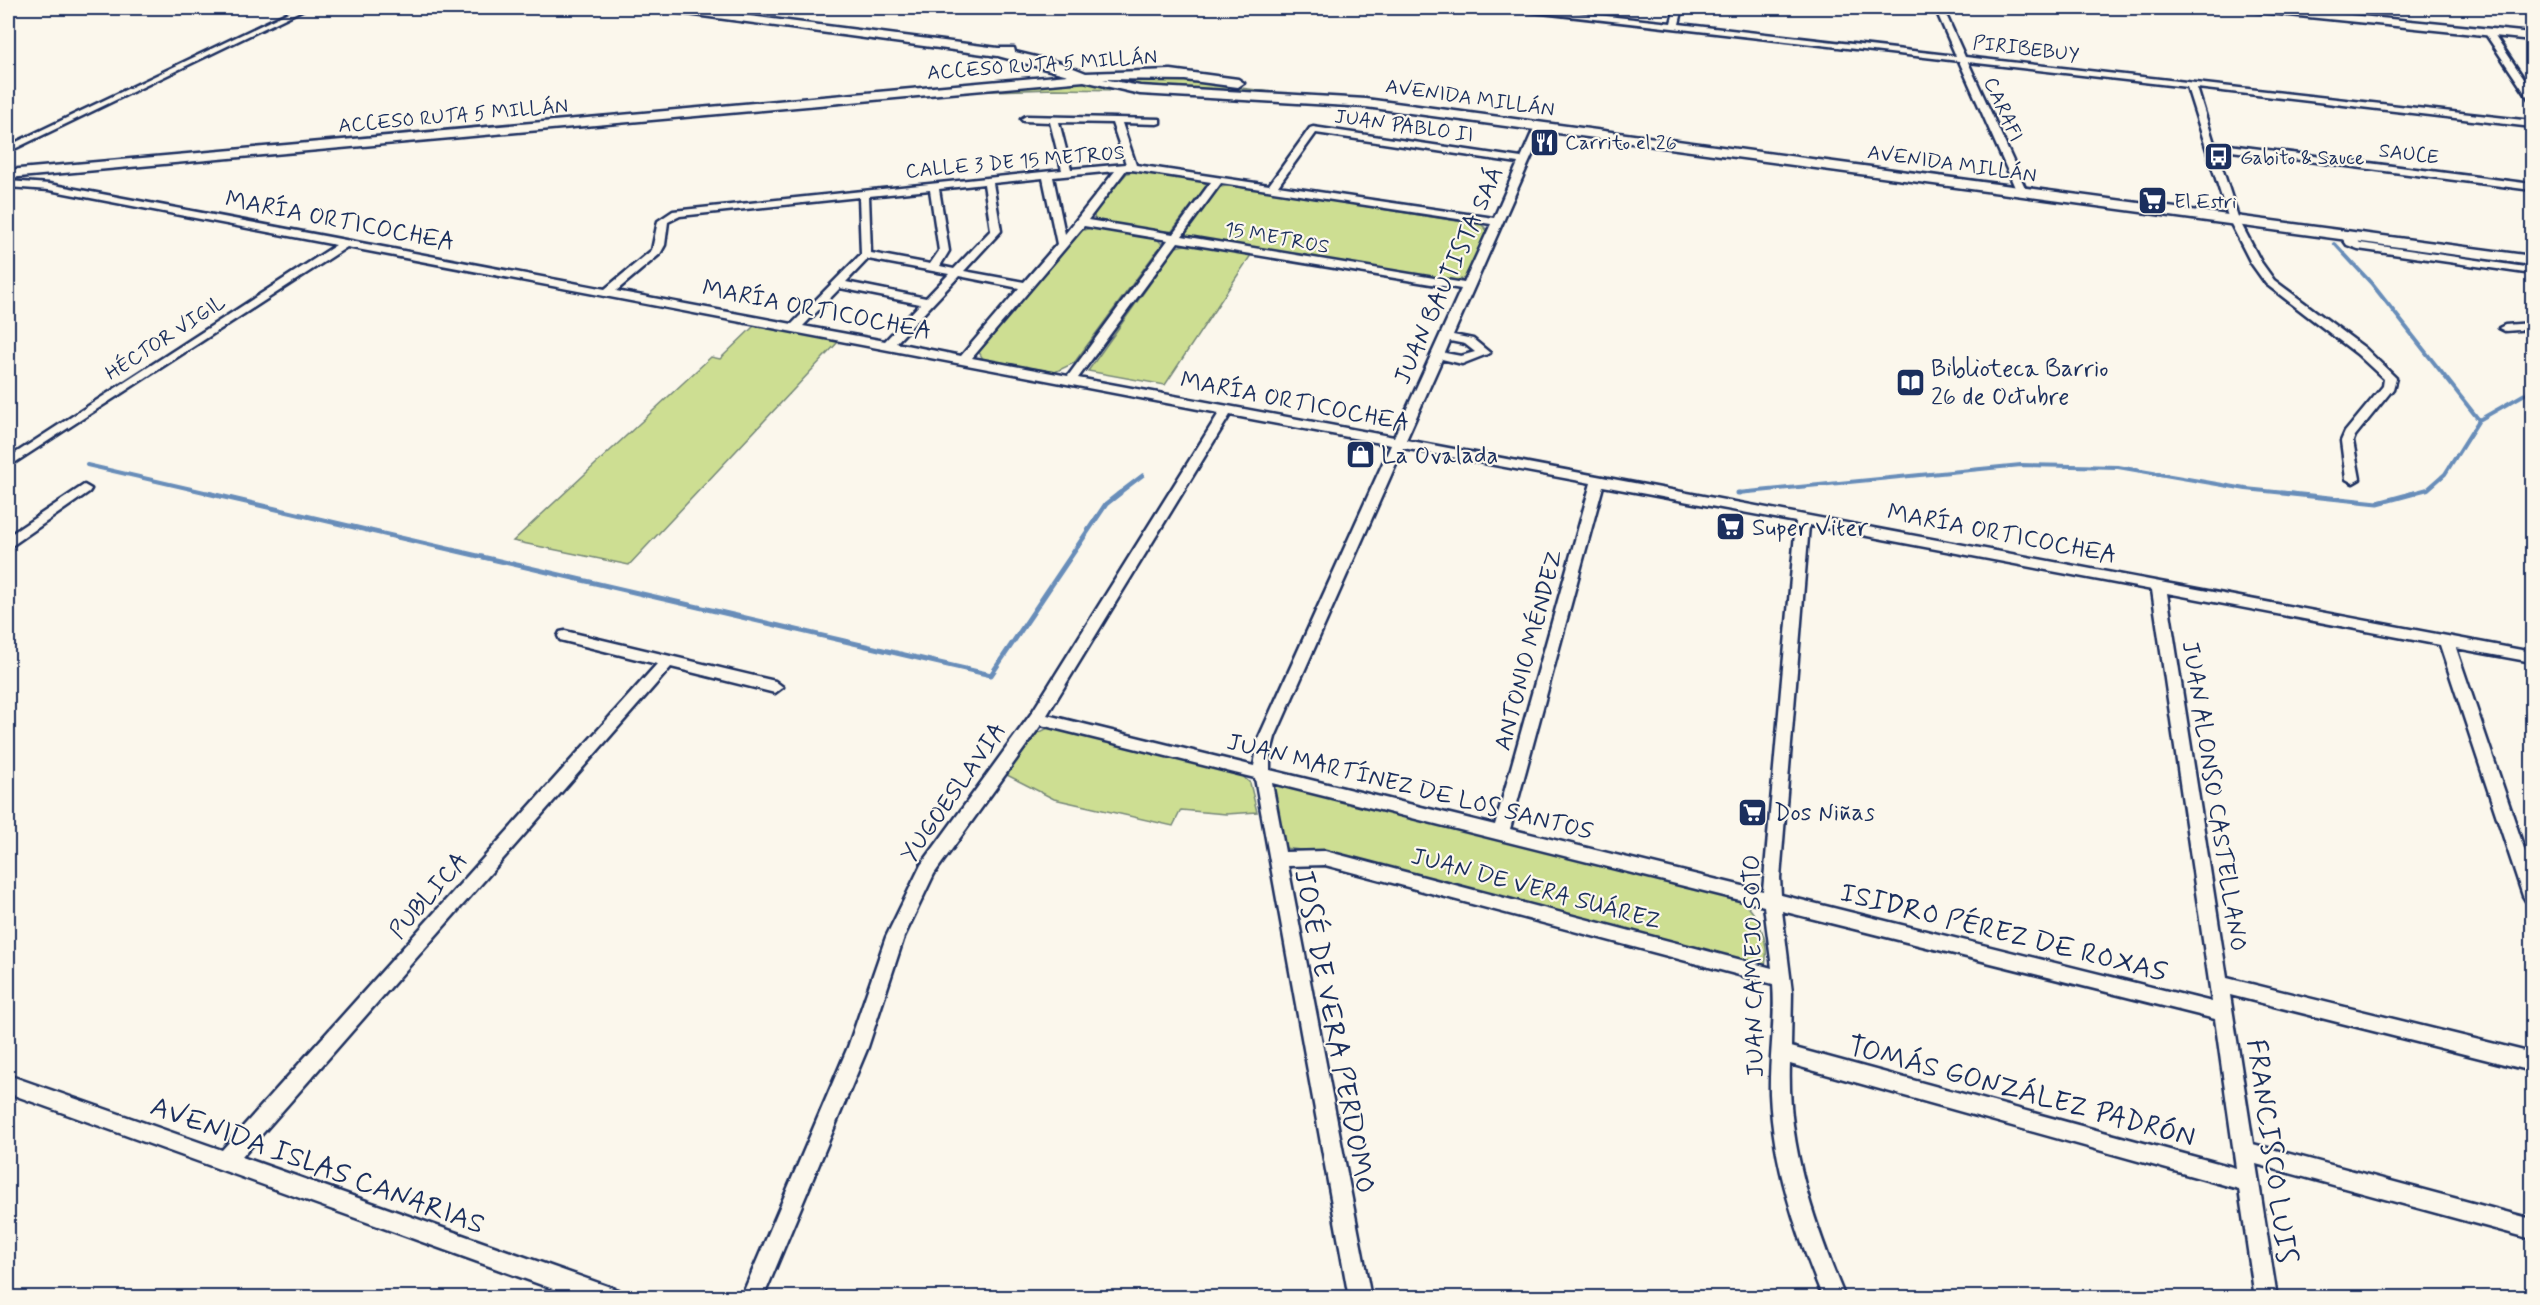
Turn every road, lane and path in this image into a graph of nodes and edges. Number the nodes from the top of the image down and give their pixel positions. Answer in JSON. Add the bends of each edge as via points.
{"nodes":[{"id":1,"x":302,"y":8,"type":"edge"},
{"id":2,"x":665,"y":8,"type":"edge"},
{"id":3,"x":1516,"y":8,"type":"edge"},
{"id":4,"x":1679,"y":8,"type":"edge"},
{"id":5,"x":1939,"y":8,"type":"edge"},
{"id":6,"x":2249,"y":8,"type":"edge"},
{"id":7,"x":1633,"y":13,"type":"dead end"},
{"id":8,"x":1647,"y":23,"type":"junction"},
{"id":9,"x":1674,"y":26,"type":"junction"},
{"id":10,"x":2489,"y":33,"type":"junction"},
{"id":11,"x":2532,"y":37,"type":"edge"},
{"id":12,"x":998,"y":52,"type":"junction"},
{"id":13,"x":1962,"y":58,"type":"junction"},
{"id":14,"x":1185,"y":76,"type":"junction"},
{"id":15,"x":1083,"y":77,"type":"junction"},
{"id":16,"x":2191,"y":85,"type":"junction"},
{"id":17,"x":1161,"y":92,"type":"junction"},
{"id":18,"x":902,"y":95,"type":"junction"},
{"id":19,"x":2532,"y":97,"type":"edge"},
{"id":20,"x":1366,"y":103,"type":"junction"},
{"id":21,"x":1026,"y":119,"type":"dead end"},
{"id":22,"x":1054,"y":120,"type":"junction"},
{"id":23,"x":1116,"y":120,"type":"junction"},
{"id":24,"x":1157,"y":121,"type":"dead end"},
{"id":25,"x":2532,"y":124,"type":"edge"},
{"id":26,"x":1540,"y":126,"type":"junction"},
{"id":27,"x":2210,"y":145,"type":"junction"},
{"id":28,"x":8,"y":149,"type":"edge"},
{"id":29,"x":1524,"y":160,"type":"junction"},
{"id":30,"x":1128,"y":167,"type":"junction"},
{"id":31,"x":1067,"y":172,"type":"junction"},
{"id":32,"x":8,"y":174,"type":"edge"},
{"id":33,"x":1047,"y":174,"type":"junction"},
{"id":34,"x":1218,"y":180,"type":"junction"},
{"id":35,"x":988,"y":181,"type":"junction"},
{"id":36,"x":8,"y":184,"type":"edge"},
{"id":37,"x":934,"y":186,"type":"junction"},
{"id":38,"x":2532,"y":187,"type":"edge"},
{"id":39,"x":1272,"y":188,"type":"junction"},
{"id":40,"x":2022,"y":192,"type":"junction"},
{"id":41,"x":864,"y":193,"type":"junction"},
{"id":42,"x":2234,"y":220,"type":"junction"},
{"id":43,"x":1081,"y":222,"type":"junction"},
{"id":44,"x":1497,"y":222,"type":"junction"},
{"id":45,"x":2345,"y":235,"type":"junction"},
{"id":46,"x":1175,"y":237,"type":"junction"},
{"id":47,"x":344,"y":244,"type":"junction"},
{"id":48,"x":1062,"y":244,"type":"junction"},
{"id":49,"x":866,"y":255,"type":"junction"},
{"id":50,"x":2532,"y":261,"type":"edge"},
{"id":51,"x":932,"y":268,"type":"junction"},
{"id":52,"x":2532,"y":271,"type":"edge"},
{"id":53,"x":958,"y":272,"type":"junction"},
{"id":54,"x":837,"y":284,"type":"junction"},
{"id":55,"x":1026,"y":286,"type":"junction"},
{"id":56,"x":1467,"y":287,"type":"junction"},
{"id":57,"x":608,"y":292,"type":"junction"},
{"id":58,"x":927,"y":302,"type":"junction"},
{"id":59,"x":2532,"y":326,"type":"edge"},
{"id":60,"x":2505,"y":328,"type":"dead end"},
{"id":61,"x":794,"y":329,"type":"junction"},
{"id":62,"x":1446,"y":337,"type":"junction"},
{"id":63,"x":887,"y":346,"type":"junction"},
{"id":64,"x":1437,"y":355,"type":"junction"},
{"id":65,"x":965,"y":360,"type":"junction"},
{"id":66,"x":1070,"y":381,"type":"junction"},
{"id":67,"x":1226,"y":411,"type":"junction"},
{"id":68,"x":1399,"y":444,"type":"junction"},
{"id":69,"x":8,"y":463,"type":"edge"},
{"id":70,"x":2353,"y":478,"type":"dead end"},
{"id":71,"x":1598,"y":481,"type":"junction"},
{"id":72,"x":84,"y":489,"type":"dead end"},
{"id":73,"x":1803,"y":518,"type":"junction"},
{"id":74,"x":8,"y":542,"type":"edge"},
{"id":75,"x":2159,"y":586,"type":"junction"},
{"id":76,"x":565,"y":636,"type":"dead end"},
{"id":77,"x":2446,"y":641,"type":"junction"},
{"id":78,"x":2532,"y":657,"type":"edge"},
{"id":79,"x":668,"y":661,"type":"junction"},
{"id":80,"x":775,"y":687,"type":"dead end"},
{"id":81,"x":1036,"y":718,"type":"junction"},
{"id":82,"x":1262,"y":774,"type":"junction"},
{"id":83,"x":1501,"y":832,"type":"junction"},
{"id":84,"x":1276,"y":859,"type":"junction"},
{"id":85,"x":2532,"y":896,"type":"edge"},
{"id":86,"x":1772,"y":901,"type":"junction"},
{"id":87,"x":1781,"y":978,"type":"junction"},
{"id":88,"x":2221,"y":985,"type":"junction"},
{"id":89,"x":2224,"y":1013,"type":"junction"},
{"id":90,"x":1781,"y":1053,"type":"junction"},
{"id":91,"x":2532,"y":1062,"type":"edge"},
{"id":92,"x":8,"y":1084,"type":"edge"},
{"id":93,"x":2244,"y":1151,"type":"junction"},
{"id":94,"x":225,"y":1162,"type":"junction"},
{"id":95,"x":2248,"y":1181,"type":"junction"},
{"id":96,"x":2532,"y":1228,"type":"edge"},
{"id":97,"x":610,"y":1298,"type":"edge"},
{"id":98,"x":752,"y":1298,"type":"edge"},
{"id":99,"x":1360,"y":1298,"type":"edge"},
{"id":100,"x":1834,"y":1298,"type":"edge"},
{"id":101,"x":2266,"y":1298,"type":"edge"}],
"edges":[{"from":1,"to":28,"type":"street"},
{"from":2,"to":12,"type":"main road","name":"AVENIDA MILLÁN"},
{"from":3,"to":8,"type":"street","name":"PIRIBEBUY"},
{"from":4,"to":9,"type":"street"},
{"from":5,"to":13,"type":"street","name":"CARAFI"},
{"from":6,"to":10,"type":"main road"},
{"from":7,"to":8,"type":"street"},
{"from":8,"to":9,"type":"street","name":"PIRIBEBUY"},
{"from":9,"to":13,"type":"street","name":"PIRIBEBUY"},
{"from":10,"to":11,"type":"main road"},
{"from":10,"to":19,"type":"street"},
{"from":12,"to":14,"type":"main road","name":"AVENIDA MILLÁN"},
{"from":12,"to":15,"type":"main road","name":"AVENIDA MILLÁN","via":[[1057,66]]},
{"from":13,"to":16,"type":"street","name":"PIRIBEBUY"},
{"from":13,"to":40,"type":"street","name":"CARAFI"},
{"from":14,"to":15,"type":"main road","name":"ACCESO RUTA 5 MILLÁN"},
{"from":14,"to":20,"type":"main road","name":"AVENIDA MILLÁN"},
{"from":15,"to":17,"type":"main road","name":"AVENIDA MILLÁN"},
{"from":15,"to":18,"type":"main road","name":"ACCESO RUTA 5 MILLÁN"},
{"from":16,"to":25,"type":"street","name":"PIRIBEBUY"},
{"from":16,"to":27,"type":"street"},
{"from":17,"to":18,"type":"main road","name":"ACCESO RUTA 5 MILLÁN"},
{"from":17,"to":20,"type":"main road","name":"AVENIDA MILLÁN"},
{"from":18,"to":32,"type":"main road","name":"ACCESO RUTA 5 MILLÁN"},
{"from":20,"to":26,"type":"main road","name":"AVENIDA MILLÁN"},
{"from":21,"to":22,"type":"street"},
{"from":22,"to":23,"type":"street"},
{"from":22,"to":31,"type":"street"},
{"from":23,"to":24,"type":"street"},
{"from":23,"to":30,"type":"street"},
{"from":26,"to":29,"type":"street","name":"JUAN BAUTISTA SAÁ"},
{"from":26,"to":40,"type":"main road","name":"AVENIDA MILLÁN"},
{"from":27,"to":38,"type":"street","name":"SAUCE"},
{"from":27,"to":42,"type":"street"},
{"from":29,"to":39,"type":"street","name":"JUAN PABLO II","via":[[1312,130]]},
{"from":29,"to":44,"type":"street","name":"JUAN BAUTISTA SAÁ"},
{"from":30,"to":31,"type":"street","name":"CALLE 3 DE 15 METROS"},
{"from":30,"to":34,"type":"street","name":"CALLE 3 DE 15 METROS"},
{"from":30,"to":43,"type":"street"},
{"from":31,"to":33,"type":"street","name":"CALLE 3 DE 15 METROS"},
{"from":33,"to":35,"type":"street","name":"CALLE 3 DE 15 METROS"},
{"from":33,"to":48,"type":"street"},
{"from":34,"to":39,"type":"street","name":"CALLE 3 DE 15 METROS"},
{"from":34,"to":46,"type":"street"},
{"from":35,"to":37,"type":"street","name":"CALLE 3 DE 15 METROS"},
{"from":35,"to":53,"type":"street","via":[[996,231]]},
{"from":36,"to":47,"type":"street","name":"MARÍA ORTICOCHEA","via":[[49,187]]},
{"from":37,"to":41,"type":"street","name":"CALLE 3 DE 15 METROS"},
{"from":37,"to":51,"type":"street","via":[[944,251]]},
{"from":39,"to":44,"type":"street","name":"CALLE 3 DE 15 METROS"},
{"from":40,"to":42,"type":"main road","name":"AVENIDA MILLÁN"},
{"from":41,"to":49,"type":"street"},
{"from":41,"to":57,"type":"street","name":"CALLE 3 DE 15 METROS","via":[[676,213],[663,221],[656,252]]},
{"from":42,"to":45,"type":"main road","name":"AVENIDA MILLÁN"},
{"from":42,"to":70,"type":"street","via":[[2270,282],[2390,378],[2389,386],[2349,435]]},
{"from":43,"to":46,"type":"street","name":"15 METROS"},
{"from":43,"to":48,"type":"street"},
{"from":44,"to":56,"type":"street","name":"JUAN BAUTISTA SAÁ"},
{"from":45,"to":50,"type":"main road","name":"AVENIDA MILLÁN"},
{"from":45,"to":52,"type":"street","via":[[2358,246]]},
{"from":46,"to":56,"type":"street","name":"15 METROS"},
{"from":46,"to":66,"type":"street"},
{"from":47,"to":57,"type":"street","name":"MARÍA ORTICOCHEA"},
{"from":47,"to":69,"type":"street","name":"HÉCTOR VIGIL"},
{"from":48,"to":55,"type":"street"},
{"from":49,"to":51,"type":"street"},
{"from":49,"to":54,"type":"street"},
{"from":51,"to":53,"type":"street"},
{"from":53,"to":55,"type":"street"},
{"from":53,"to":58,"type":"street"},
{"from":54,"to":58,"type":"street"},
{"from":54,"to":61,"type":"street"},
{"from":55,"to":65,"type":"street"},
{"from":56,"to":62,"type":"street","name":"JUAN BAUTISTA SAÁ"},
{"from":57,"to":61,"type":"street","name":"MARÍA ORTICOCHEA"},
{"from":58,"to":63,"type":"street"},
{"from":59,"to":60,"type":"street"},
{"from":61,"to":63,"type":"street","name":"MARÍA ORTICOCHEA"},
{"from":62,"to":64,"type":"street","name":"JUAN BAUTISTA SAÁ"},
{"from":62,"to":64,"type":"street","via":[[1469,341],[1484,354],[1462,360]]},
{"from":63,"to":65,"type":"street","name":"MARÍA ORTICOCHEA"},
{"from":64,"to":68,"type":"street","name":"JUAN BAUTISTA SAÁ"},
{"from":65,"to":66,"type":"street","name":"MARÍA ORTICOCHEA"},
{"from":66,"to":67,"type":"street","name":"MARÍA ORTICOCHEA"},
{"from":67,"to":68,"type":"street","name":"MARÍA ORTICOCHEA"},
{"from":67,"to":81,"type":"street","name":"YUGOESLAVIA"},
{"from":68,"to":71,"type":"street","name":"MARÍA ORTICOCHEA"},
{"from":68,"to":82,"type":"street","name":"JUAN BAUTISTA SAÁ","via":[[1267,737]]},
{"from":71,"to":73,"type":"street","name":"MARÍA ORTICOCHEA"},
{"from":71,"to":83,"type":"street","name":"ANTONIO MÉNDEZ"},
{"from":72,"to":74,"type":"street"},
{"from":73,"to":75,"type":"street","name":"MARÍA ORTICOCHEA"},
{"from":73,"to":86,"type":"street","name":"JUAN CAMEJO SOTO"},
{"from":75,"to":77,"type":"street","name":"MARÍA ORTICOCHEA"},
{"from":75,"to":88,"type":"street","name":"JUAN ALONSO CASTELLANO"},
{"from":76,"to":79,"type":"street"},
{"from":77,"to":78,"type":"street","name":"MARÍA ORTICOCHEA"},
{"from":77,"to":85,"type":"street"},
{"from":79,"to":80,"type":"street"},
{"from":79,"to":94,"type":"street","name":"PUBLICA"},
{"from":81,"to":82,"type":"street","name":"JUAN MARTÍNEZ DE LOS SANTOS"},
{"from":81,"to":98,"type":"street","name":"YUGOESLAVIA","via":[[927,870],[895,937],[858,1047]]},
{"from":82,"to":83,"type":"street","name":"JUAN MARTÍNEZ DE LOS SANTOS"},
{"from":82,"to":84,"type":"street","name":"JOSÉ DE VERA PERDOMO"},
{"from":83,"to":86,"type":"street","name":"JUAN MARTÍNEZ DE LOS SANTOS"},
{"from":84,"to":87,"type":"street","name":"JUAN DE VERA SUÁREZ","via":[[1325,858]]},
{"from":84,"to":99,"type":"street","name":"JOSÉ DE VERA PERDOMO"},
{"from":86,"to":87,"type":"street","name":"JUAN CAMEJO SOTO"},
{"from":86,"to":89,"type":"street","name":"ISIDRO PÉREZ DE ROXAS"},
{"from":87,"to":90,"type":"street","name":"JUAN CAMEJO SOTO"},
{"from":88,"to":89,"type":"street","name":"JUAN ALONSO CASTELLANO"},
{"from":88,"to":91,"type":"street"},
{"from":89,"to":93,"type":"street","name":"FRANCISCO LUIS"},
{"from":90,"to":95,"type":"street","name":"TOMÁS GONZÁLEZ PADRÓN"},
{"from":90,"to":100,"type":"street","name":"JUAN CAMEJO SOTO","via":[[1782,1130],[1806,1232]]},
{"from":92,"to":94,"type":"street","name":"AVENIDA ISLAS CANARIAS"},
{"from":93,"to":95,"type":"street","name":"FRANCISCO LUIS"},
{"from":93,"to":96,"type":"street"},
{"from":94,"to":97,"type":"street","name":"AVENIDA ISLAS CANARIAS"},
{"from":95,"to":101,"type":"street","name":"FRANCISCO LUIS"}]}
